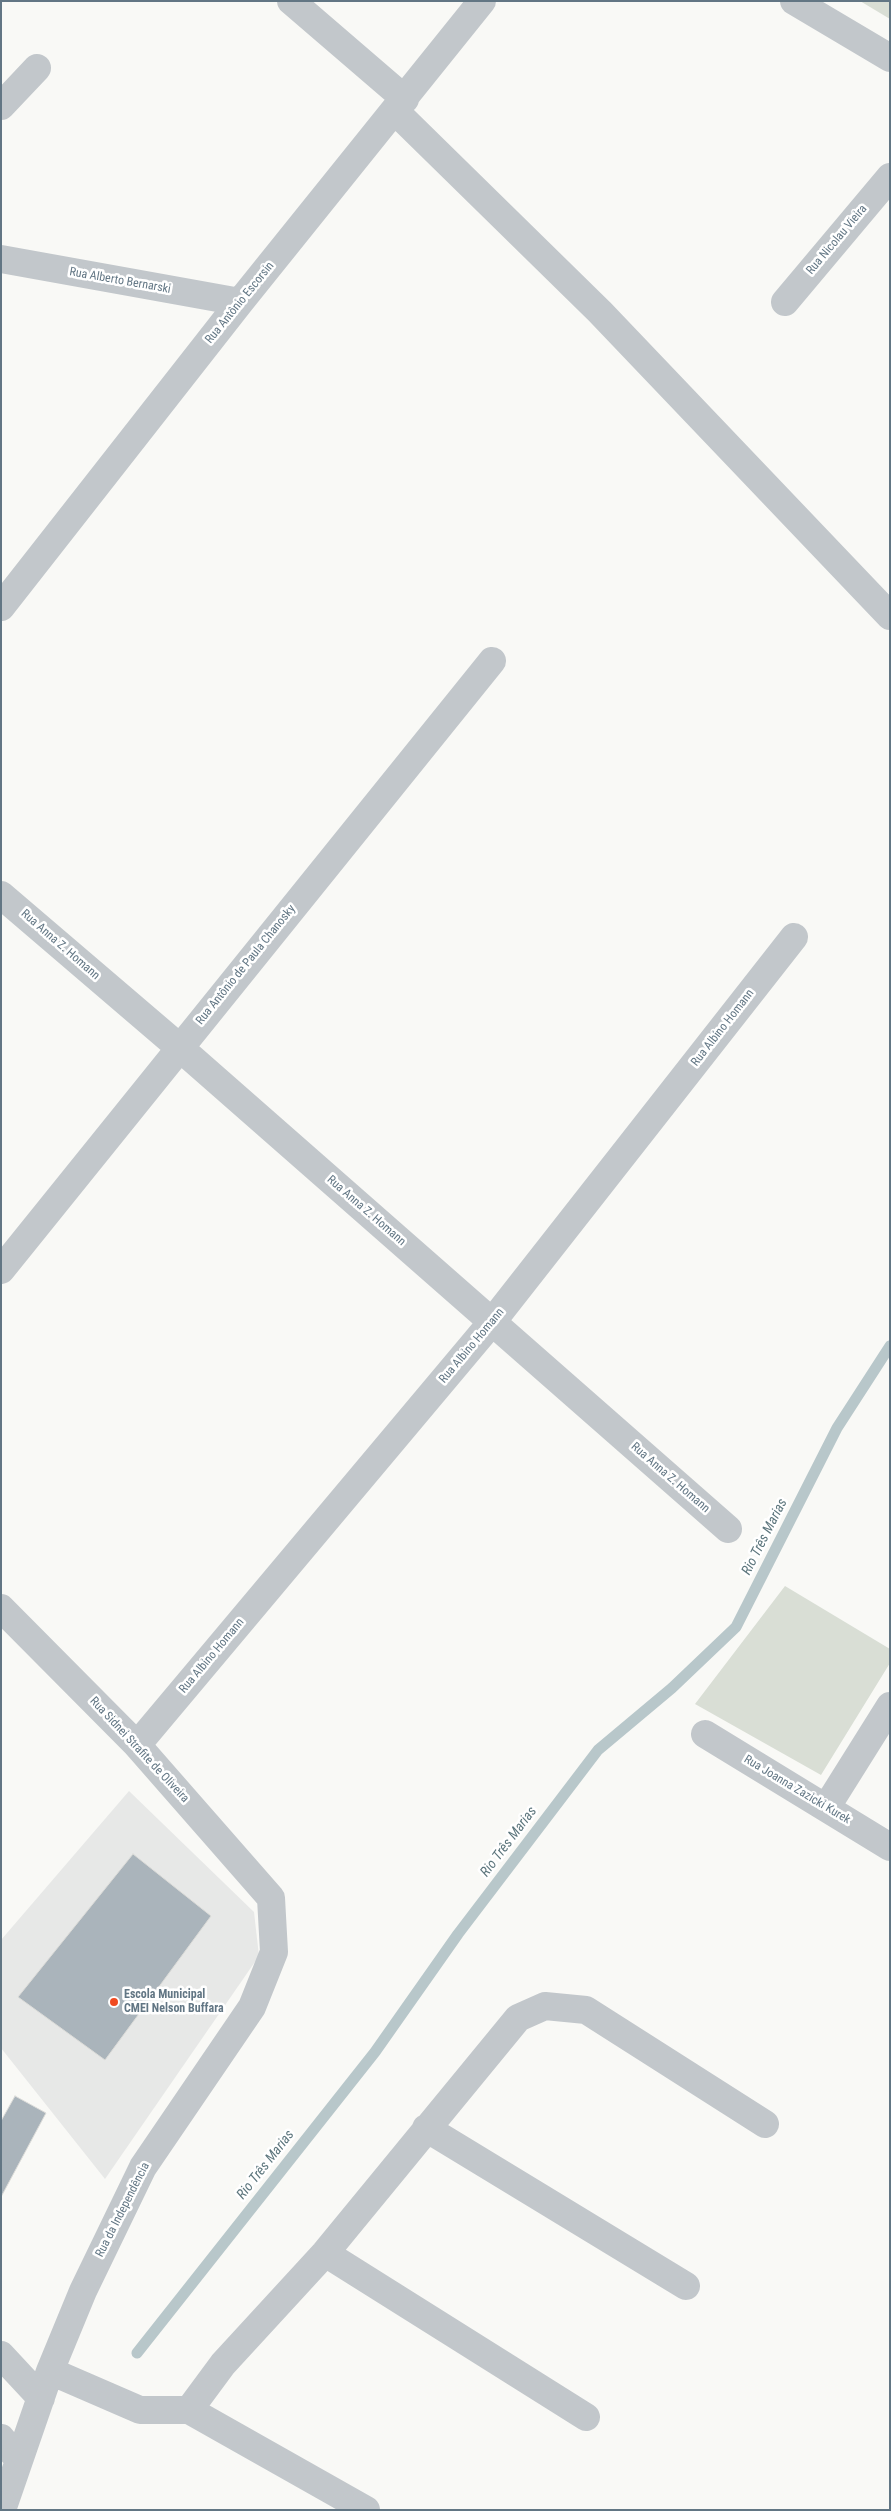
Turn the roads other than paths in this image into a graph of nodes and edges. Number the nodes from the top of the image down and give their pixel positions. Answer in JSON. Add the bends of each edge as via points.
{"nodes":[{"id":1,"x":291,"y":1,"type":"edge"},
{"id":2,"x":482,"y":1,"type":"edge"},
{"id":3,"x":794,"y":1,"type":"edge"},
{"id":4,"x":890,"y":58,"type":"edge"},
{"id":5,"x":37,"y":68,"type":"dead end"},
{"id":6,"x":400,"y":105,"type":"junction"},
{"id":7,"x":1,"y":106,"type":"edge"},
{"id":8,"x":890,"y":177,"type":"edge"},
{"id":9,"x":1,"y":259,"type":"edge"},
{"id":10,"x":240,"y":302,"type":"junction"},
{"id":11,"x":785,"y":302,"type":"dead end"},
{"id":12,"x":1,"y":607,"type":"edge"},
{"id":13,"x":890,"y":616,"type":"edge"},
{"id":14,"x":492,"y":661,"type":"dead end"},
{"id":15,"x":1,"y":895,"type":"edge"},
{"id":16,"x":794,"y":937,"type":"dead end"},
{"id":17,"x":180,"y":1048,"type":"junction"},
{"id":18,"x":1,"y":1270,"type":"edge"},
{"id":19,"x":492,"y":1322,"type":"junction"},
{"id":20,"x":728,"y":1529,"type":"dead end"},
{"id":21,"x":1,"y":1608,"type":"edge"},
{"id":22,"x":890,"y":1706,"type":"edge"},
{"id":23,"x":705,"y":1734,"type":"dead end"},
{"id":24,"x":137,"y":1745,"type":"junction"},
{"id":25,"x":826,"y":1808,"type":"junction"},
{"id":26,"x":890,"y":1847,"type":"edge"},
{"id":27,"x":270,"y":1898,"type":"joint"},
{"id":28,"x":765,"y":2124,"type":"dead end"},
{"id":29,"x":426,"y":2128,"type":"junction"},
{"id":30,"x":325,"y":2252,"type":"junction"},
{"id":31,"x":686,"y":2286,"type":"dead end"},
{"id":32,"x":1,"y":2355,"type":"edge"},
{"id":33,"x":50,"y":2371,"type":"junction"},
{"id":34,"x":41,"y":2398,"type":"junction"},
{"id":35,"x":189,"y":2410,"type":"junction"},
{"id":36,"x":586,"y":2417,"type":"dead end"},
{"id":37,"x":1,"y":2438,"type":"edge"},
{"id":38,"x":19,"y":2460,"type":"junction"},
{"id":39,"x":2,"y":2510,"type":"edge"},
{"id":40,"x":366,"y":2510,"type":"edge"}],
"edges":[{"from":1,"to":6,"type":"street"},
{"from":2,"to":6,"type":"street","name":"Rua Antônio Escorsin"},
{"from":3,"to":4,"type":"street"},
{"from":5,"to":7,"type":"street"},
{"from":6,"to":10,"type":"street","name":"Rua Antônio Escorsin"},
{"from":6,"to":13,"type":"street"},
{"from":8,"to":11,"type":"street","name":"Rua Nicolau Vieira"},
{"from":9,"to":10,"type":"street","name":"Rua Alberto Bernarski"},
{"from":10,"to":12,"type":"street","name":"Rua Antônio Escorsin"},
{"from":14,"to":17,"type":"street","name":"Rua Antônio de Paula Chanosky"},
{"from":15,"to":17,"type":"street","name":"Rua Anna Z. Homann"},
{"from":16,"to":19,"type":"street","name":"Rua Albino Homann"},
{"from":17,"to":18,"type":"street","name":"Rua Antônio de Paula Chanosky"},
{"from":17,"to":19,"type":"street","name":"Rua Anna Z. Homann"},
{"from":19,"to":20,"type":"street","name":"Rua Anna Z. Homann"},
{"from":19,"to":24,"type":"street","name":"Rua Albino Homann"},
{"from":21,"to":24,"type":"street","name":"Rua Sidnei Strafite de Oliveira"},
{"from":22,"to":25,"type":"street"},
{"from":23,"to":25,"type":"street","name":"Rua Joanna Zazicki Kurek"},
{"from":24,"to":27,"type":"street","name":"Rua Sidnei Strafite de Oliveira"},
{"from":25,"to":26,"type":"street","name":"Rua Joanna Zazicki Kurek"},
{"from":27,"to":33,"type":"street","name":"Rua da Independência","via":[[274,1952],[252,2007],[143,2167],[83,2290]]},
{"from":28,"to":29,"type":"street","via":[[586,2010],[545,2006],[518,2018]]},
{"from":29,"to":30,"type":"street"},
{"from":29,"to":31,"type":"street"},
{"from":30,"to":35,"type":"street","via":[[223,2364]]},
{"from":30,"to":36,"type":"street"},
{"from":32,"to":34,"type":"street"},
{"from":33,"to":34,"type":"street","name":"Rua da Independência"},
{"from":33,"to":35,"type":"street","via":[[140,2410]]},
{"from":34,"to":38,"type":"street","name":"Rua da Independência"},
{"from":35,"to":40,"type":"street"},
{"from":37,"to":38,"type":"street"},
{"from":38,"to":39,"type":"street","name":"Rua da Independência"}]}
